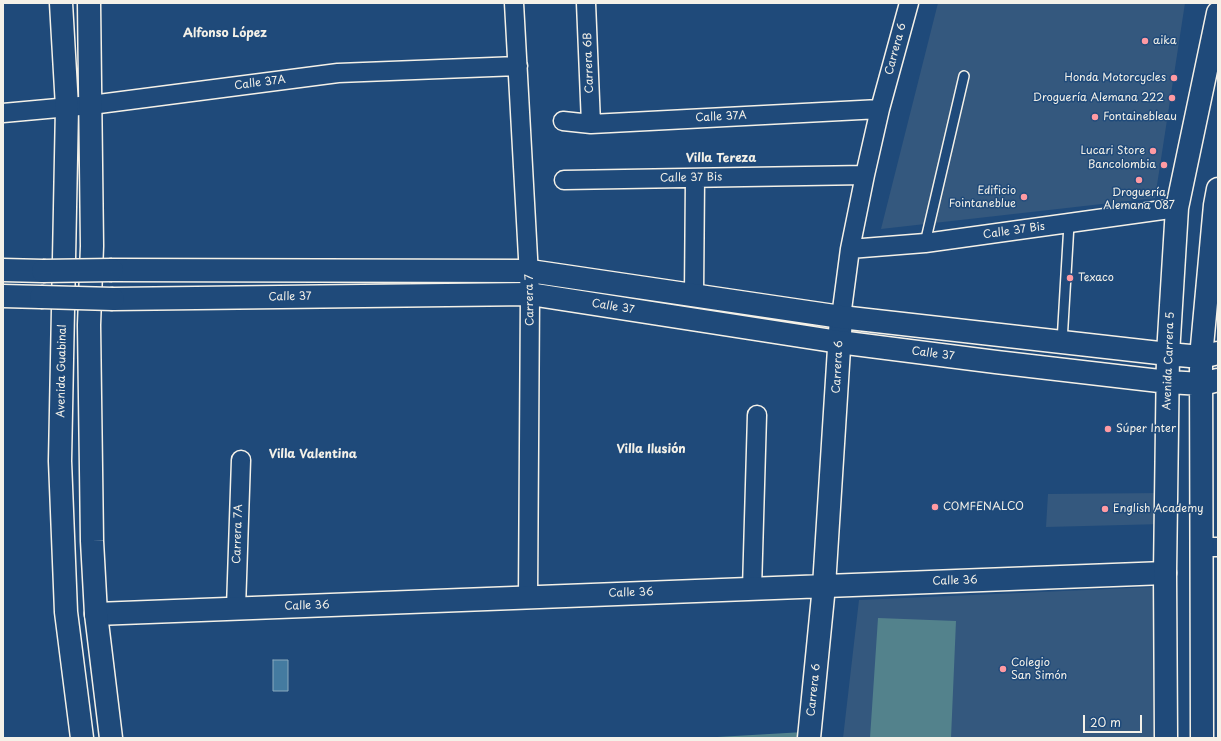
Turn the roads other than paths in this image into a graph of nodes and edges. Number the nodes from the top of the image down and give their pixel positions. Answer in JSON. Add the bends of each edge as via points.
{"nodes":[{"id":1,"x":61,"y":3,"type":"edge"},
{"id":2,"x":89,"y":3,"type":"edge"},
{"id":3,"x":514,"y":3,"type":"edge"},
{"id":4,"x":586,"y":3,"type":"edge"},
{"id":5,"x":909,"y":3,"type":"edge"},
{"id":6,"x":1218,"y":13,"type":"edge"},
{"id":7,"x":518,"y":66,"type":"junction"},
{"id":8,"x":964,"y":76,"type":"dead end"},
{"id":9,"x":91,"y":105,"type":"junction"},
{"id":10,"x":67,"y":107,"type":"junction"},
{"id":11,"x":880,"y":109,"type":"junction"},
{"id":12,"x":3,"y":113,"type":"edge"},
{"id":13,"x":563,"y":121,"type":"dead end"},
{"id":14,"x":591,"y":124,"type":"junction"},
{"id":15,"x":865,"y":175,"type":"junction"},
{"id":16,"x":695,"y":178,"type":"junction"},
{"id":17,"x":564,"y":180,"type":"dead end"},
{"id":18,"x":1218,"y":189,"type":"edge"},
{"id":19,"x":1177,"y":208,"type":"junction"},
{"id":20,"x":1069,"y":224,"type":"junction"},
{"id":21,"x":925,"y":243,"type":"junction"},
{"id":22,"x":850,"y":249,"type":"junction"},
{"id":23,"x":3,"y":270,"type":"edge"},
{"id":24,"x":530,"y":271,"type":"junction"},
{"id":25,"x":530,"y":294,"type":"junction"},
{"id":26,"x":694,"y":294,"type":"junction"},
{"id":27,"x":3,"y":296,"type":"edge"},
{"id":28,"x":841,"y":317,"type":"junction"},
{"id":29,"x":839,"y":342,"type":"junction"},
{"id":30,"x":1062,"y":342,"type":"junction"},
{"id":31,"x":1168,"y":354,"type":"junction"},
{"id":32,"x":1210,"y":355,"type":"edge"},
{"id":33,"x":1168,"y":382,"type":"junction"},
{"id":34,"x":1210,"y":382,"type":"edge"},
{"id":35,"x":757,"y":415,"type":"dead end"},
{"id":36,"x":241,"y":460,"type":"dead end"},
{"id":37,"x":1210,"y":547,"type":"edge"},
{"id":38,"x":1165,"y":573,"type":"junction"},
{"id":39,"x":824,"y":586,"type":"junction"},
{"id":40,"x":752,"y":589,"type":"junction"},
{"id":41,"x":528,"y":597,"type":"junction"},
{"id":42,"x":236,"y":608,"type":"junction"},
{"id":43,"x":96,"y":614,"type":"junction"},
{"id":44,"x":82,"y":738,"type":"edge"},
{"id":45,"x":111,"y":738,"type":"edge"},
{"id":46,"x":809,"y":738,"type":"edge"},
{"id":47,"x":1166,"y":738,"type":"edge"},
{"id":48,"x":1202,"y":738,"type":"edge"}],
"edges":[{"from":1,"to":10,"type":"main road","name":"Avenida Guabinal"},
{"from":2,"to":9,"type":"main road"},
{"from":3,"to":7,"type":"street","name":"Carrera 7"},
{"from":4,"to":14,"type":"street","name":"Carrera 6B"},
{"from":5,"to":11,"type":"street","name":"Carrera 6"},
{"from":6,"to":19,"type":"main road","name":"Avenida Carrera 5"},
{"from":7,"to":9,"type":"street","name":"Calle 37A","via":[[338,73]]},
{"from":7,"to":24,"type":"street","name":"Carrera 7"},
{"from":8,"to":21,"type":"lane"},
{"from":9,"to":10,"type":"street","name":"Calle 37A"},
{"from":9,"to":43,"type":"main road","via":[[92,246],[89,325],[92,541]]},
{"from":10,"to":12,"type":"street","name":"Calle 37A"},
{"from":10,"to":44,"type":"main road","name":"Avenida Guabinal","via":[[60,461],[66,612]]},
{"from":11,"to":14,"type":"street","name":"Calle 37A"},
{"from":11,"to":15,"type":"street","name":"Carrera 6"},
{"from":13,"to":14,"type":"street","name":"Calle 37A"},
{"from":15,"to":16,"type":"street","name":"Calle 37 Bis"},
{"from":15,"to":22,"type":"street","name":"Carrera 6"},
{"from":16,"to":17,"type":"street","name":"Calle 37 Bis"},
{"from":16,"to":26,"type":"street"},
{"from":18,"to":32,"type":"main road","via":[[1215,205]]},
{"from":19,"to":20,"type":"street","name":"Calle 37 Bis"},
{"from":19,"to":31,"type":"main road","name":"Avenida Carrera 5"},
{"from":20,"to":21,"type":"street","name":"Calle 37 Bis"},
{"from":20,"to":30,"type":"lane"},
{"from":21,"to":22,"type":"street","name":"Calle 37 Bis"},
{"from":22,"to":28,"type":"street","name":"Carrera 6"},
{"from":23,"to":24,"type":"main road","bridge":true},
{"from":24,"to":25,"type":"street","name":"Carrera 7"},
{"from":24,"to":26,"type":"main road"},
{"from":25,"to":27,"type":"main road","name":"Calle 37","bridge":true,"via":[[113,298]]},
{"from":25,"to":29,"type":"main road","name":"Calle 37"},
{"from":25,"to":41,"type":"street","name":"Carrera 7"},
{"from":26,"to":28,"type":"main road"},
{"from":28,"to":29,"type":"main road","name":"Carrera 6"},
{"from":28,"to":30,"type":"main road"},
{"from":29,"to":33,"type":"main road","name":"Calle 37"},
{"from":29,"to":39,"type":"main road","name":"Carrera 6"},
{"from":30,"to":31,"type":"main road"},
{"from":31,"to":32,"type":"main road"},
{"from":31,"to":33,"type":"main road","name":"Avenida Carrera 5"},
{"from":32,"to":34,"type":"main road"},
{"from":33,"to":34,"type":"main road","name":"Calle 37"},
{"from":33,"to":38,"type":"main road","name":"Avenida Carrera 5"},
{"from":34,"to":37,"type":"main road"},
{"from":35,"to":40,"type":"street"},
{"from":36,"to":42,"type":"street","name":"Carrera 7A"},
{"from":37,"to":48,"type":"main road"},
{"from":38,"to":39,"type":"main road","name":"Calle 36"},
{"from":38,"to":47,"type":"main road","name":"Avenida Carrera 5"},
{"from":39,"to":40,"type":"main road","name":"Calle 36"},
{"from":39,"to":46,"type":"main road","name":"Carrera 6"},
{"from":40,"to":41,"type":"main road","name":"Calle 36"},
{"from":41,"to":42,"type":"main road","name":"Calle 36"},
{"from":42,"to":43,"type":"main road","name":"Calle 36"},
{"from":43,"to":45,"type":"main road"}]}
